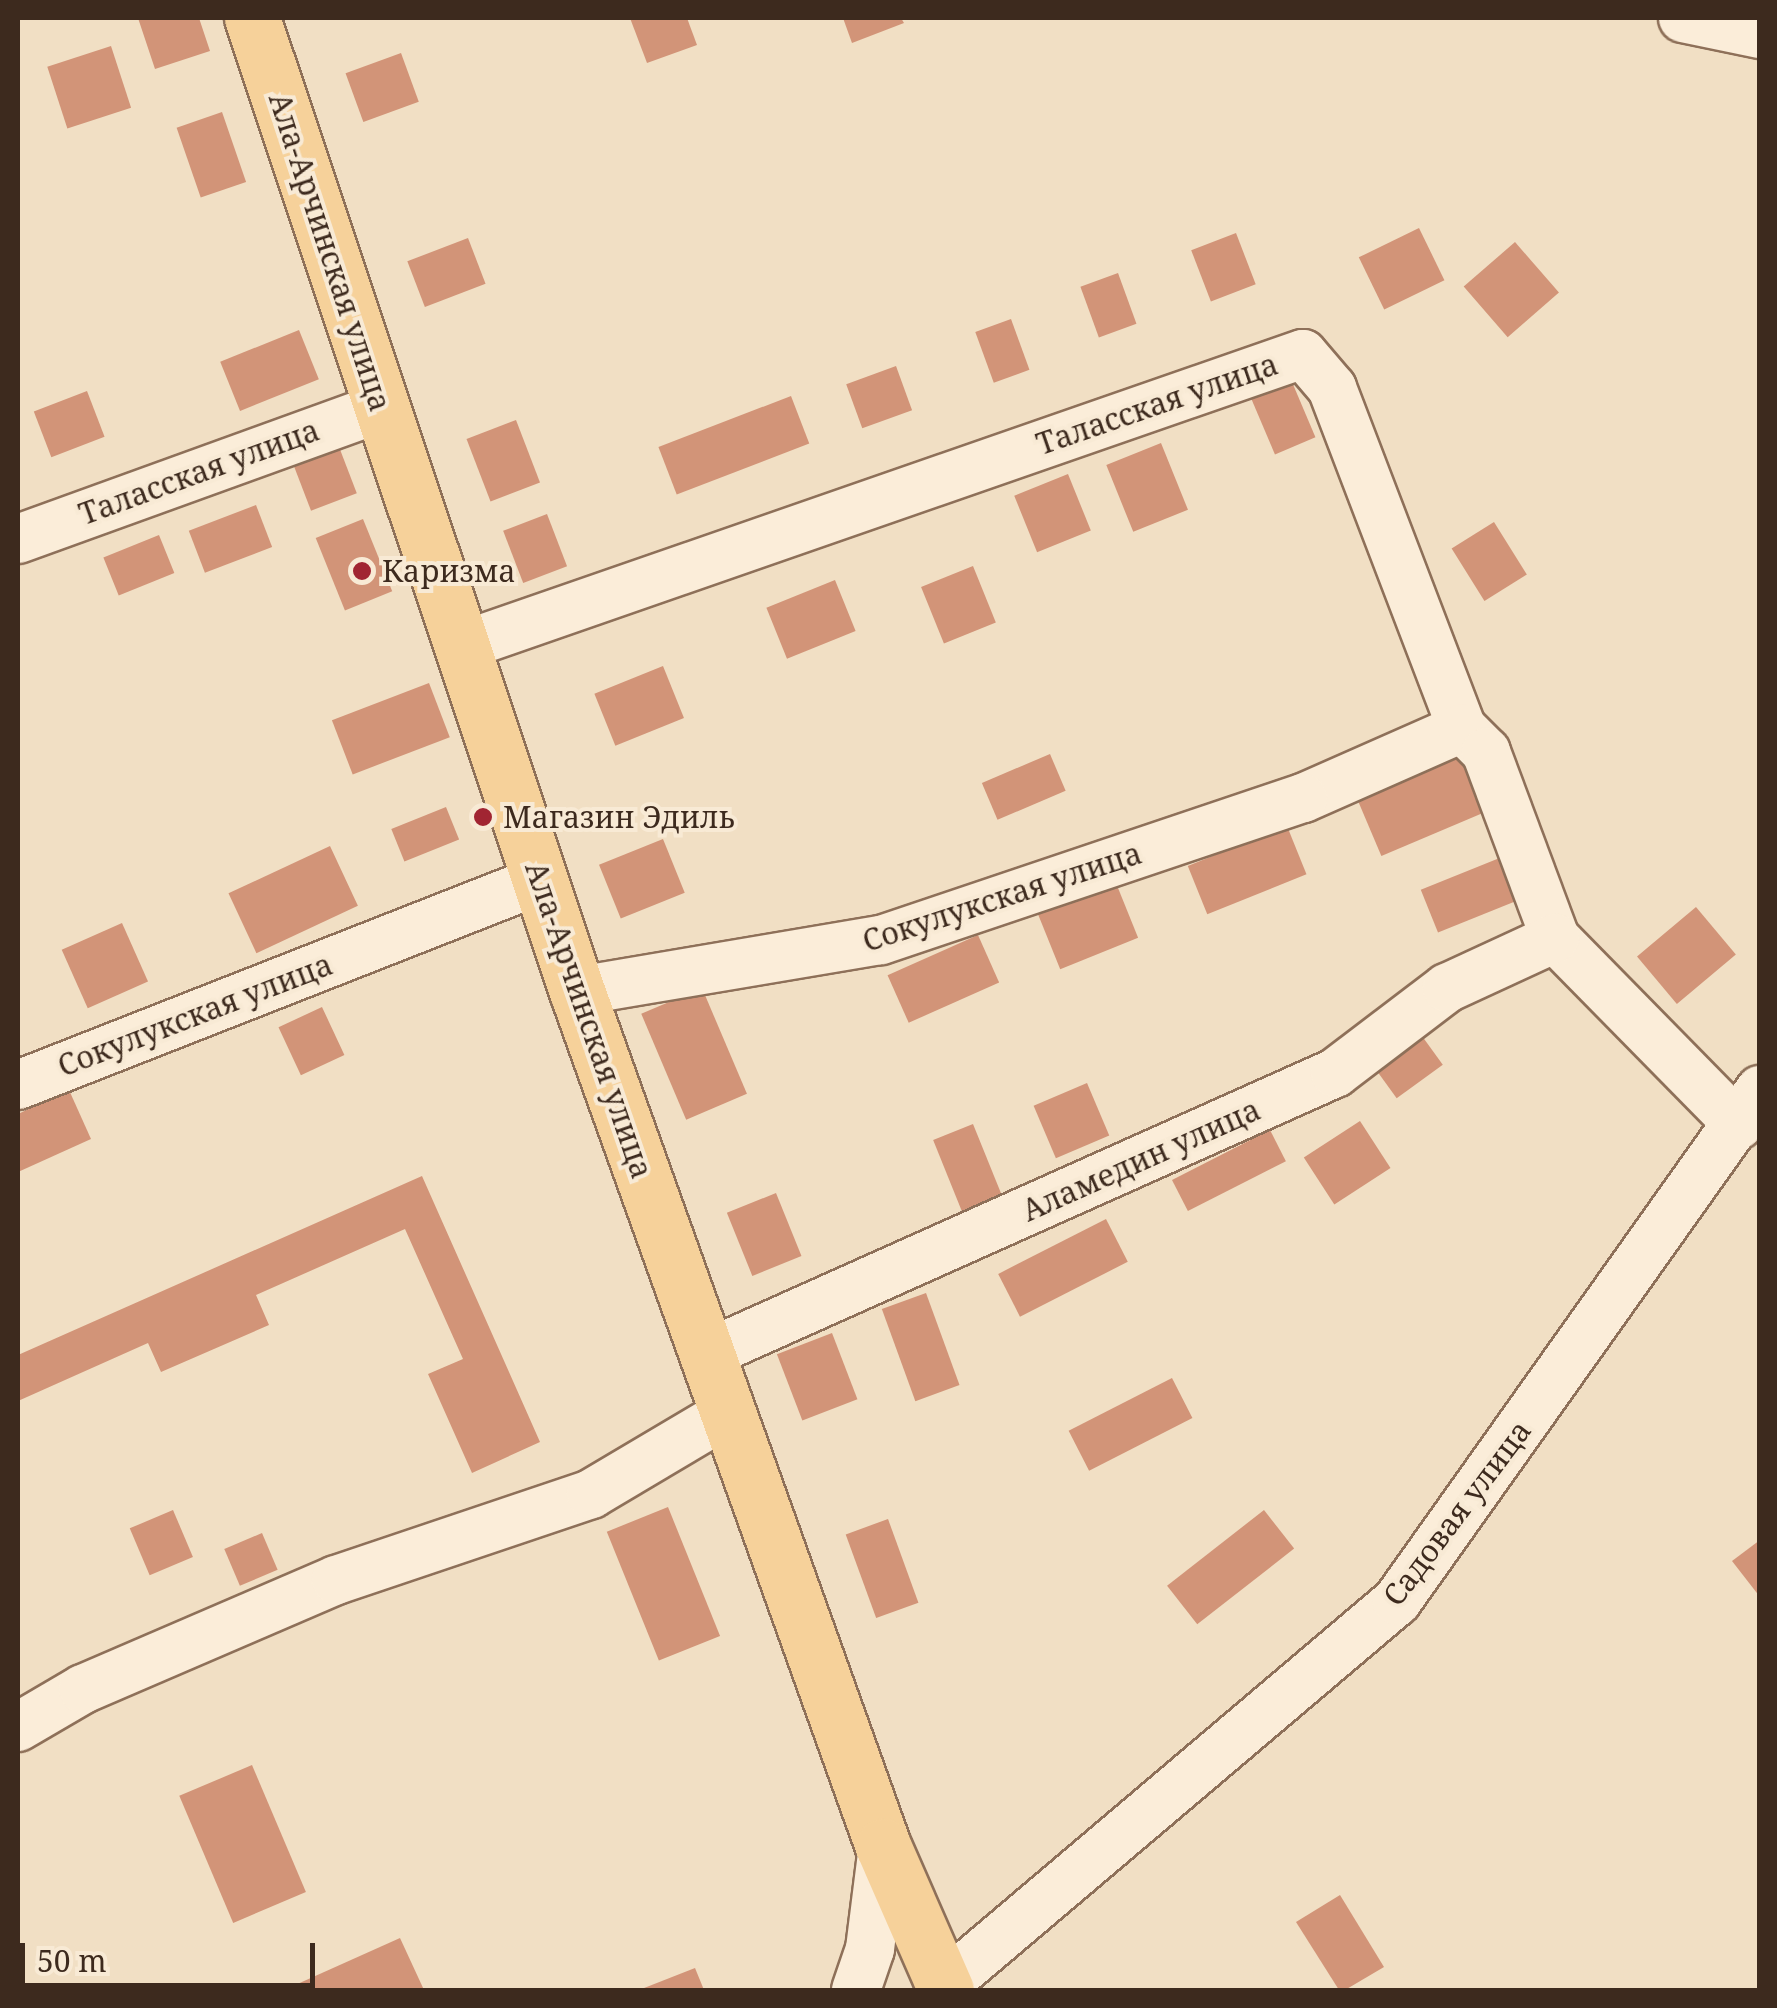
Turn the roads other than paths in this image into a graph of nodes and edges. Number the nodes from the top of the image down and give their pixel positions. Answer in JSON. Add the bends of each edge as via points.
{"nodes":[{"id":1,"x":252,"y":18,"type":"edge"},
{"id":2,"x":1683,"y":18,"type":"edge"},
{"id":3,"x":1760,"y":34,"type":"edge"},
{"id":4,"x":382,"y":408,"type":"junction"},
{"id":5,"x":18,"y":539,"type":"edge"},
{"id":6,"x":462,"y":646,"type":"junction"},
{"id":7,"x":1462,"y":728,"type":"junction"},
{"id":8,"x":540,"y":880,"type":"junction"},
{"id":9,"x":1555,"y":938,"type":"junction"},
{"id":10,"x":577,"y":991,"type":"junction"},
{"id":11,"x":18,"y":1084,"type":"edge"},
{"id":12,"x":1749,"y":1107,"type":"edge"},
{"id":13,"x":709,"y":1354,"type":"junction"},
{"id":14,"x":729,"y":1412,"type":"junction"},
{"id":15,"x":18,"y":1727,"type":"edge"},
{"id":16,"x":884,"y":1846,"type":"junction"},
{"id":17,"x":945,"y":1988,"type":"edge"},
{"id":18,"x":856,"y":1990,"type":"edge"}],
"edges":[{"from":1,"to":4,"type":"main road","name":"Ала-Арчинская улица"},
{"from":2,"to":3,"type":"street"},
{"from":4,"to":5,"type":"street","name":"Таласская улица"},
{"from":4,"to":6,"type":"main road","name":"Ала-Арчинская улица"},
{"from":6,"to":7,"type":"street","name":"Таласская улица","via":[[1303,354],[1332,388]]},
{"from":6,"to":8,"type":"main road","name":"Ала-Арчинская улица"},
{"from":7,"to":9,"type":"street","via":[[1486,752]]},
{"from":7,"to":10,"type":"street","name":"Сокулукская улица","via":[[1303,798],[880,940]]},
{"from":8,"to":10,"type":"main road","name":"Ала-Арчинская улица"},
{"from":8,"to":11,"type":"street","name":"Сокулукская улица"},
{"from":9,"to":12,"type":"street"},
{"from":9,"to":13,"type":"street","name":"Аламедин улица","via":[[1447,988],[1336,1073]]},
{"from":10,"to":13,"type":"main road","name":"Ала-Арчинская улица"},
{"from":12,"to":17,"type":"street","name":"Садовая улица","via":[[1397,1601]]},
{"from":13,"to":14,"type":"main road","name":"Ала-Арчинская улица"},
{"from":14,"to":15,"type":"street","via":[[591,1494],[336,1580],[83,1690]]},
{"from":14,"to":16,"type":"main road","name":"Ала-Арчинская улица"},
{"from":16,"to":17,"type":"main road","name":"Ала-Арчинская улица"},
{"from":16,"to":18,"type":"street","via":[[870,1948]]}]}
